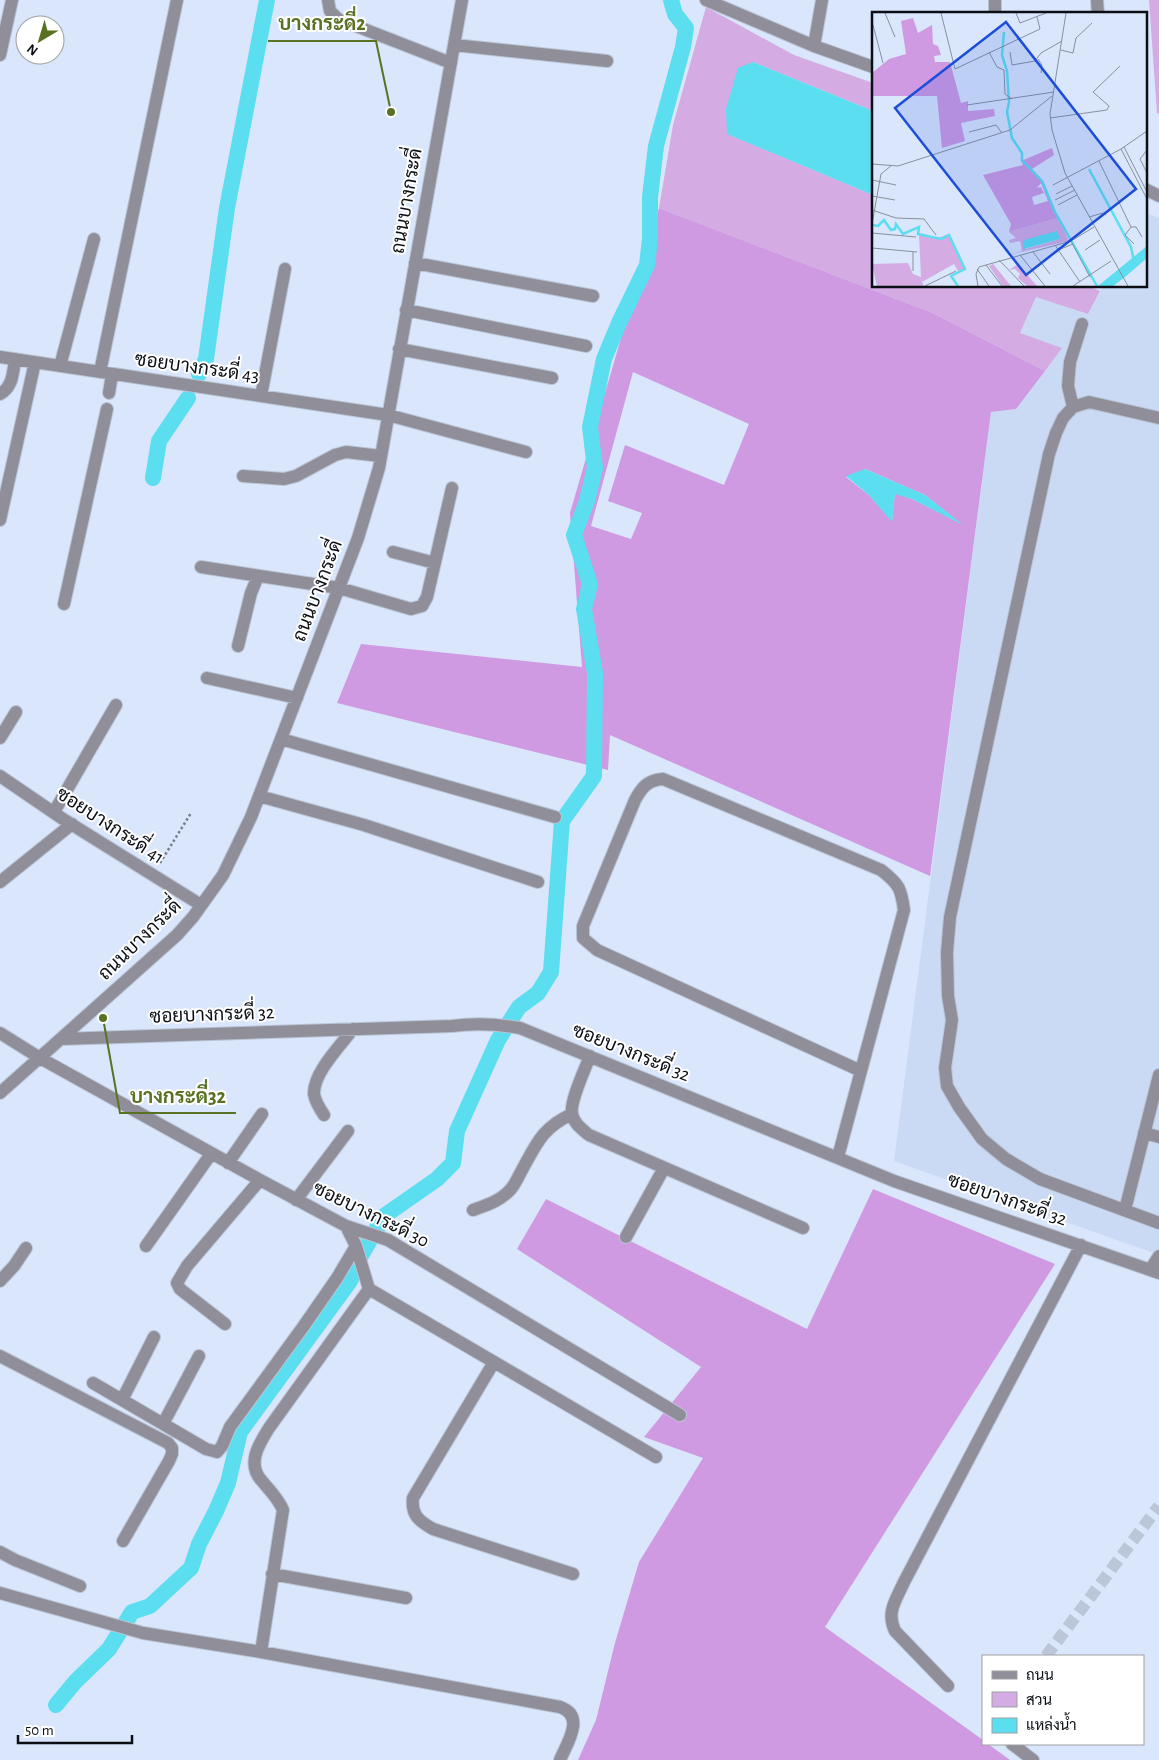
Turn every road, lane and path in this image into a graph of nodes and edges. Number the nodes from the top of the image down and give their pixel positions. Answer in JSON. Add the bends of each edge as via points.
{"nodes":[{"id":1,"x":12,"y":0,"type":"edge"},
{"id":2,"x":177,"y":0,"type":"edge"},
{"id":3,"x":328,"y":0,"type":"edge"},
{"id":4,"x":462,"y":0,"type":"edge"},
{"id":5,"x":706,"y":0,"type":"edge"},
{"id":6,"x":822,"y":0,"type":"edge"},
{"id":7,"x":454,"y":45,"type":"junction"},
{"id":8,"x":814,"y":46,"type":"junction"},
{"id":9,"x":0,"y":56,"type":"edge"},
{"id":10,"x":607,"y":61,"type":"dead end"},
{"id":11,"x":451,"y":62,"type":"junction"},
{"id":12,"x":872,"y":67,"type":"edge"},
{"id":13,"x":1146,"y":190,"type":"edge"},
{"id":14,"x":1159,"y":196,"type":"edge"},
{"id":15,"x":94,"y":239,"type":"dead end"},
{"id":16,"x":415,"y":263,"type":"junction"},
{"id":17,"x":285,"y":269,"type":"dead end"},
{"id":18,"x":593,"y":296,"type":"dead end"},
{"id":19,"x":406,"y":310,"type":"junction"},
{"id":20,"x":1082,"y":324,"type":"dead end"},
{"id":21,"x":586,"y":346,"type":"dead end"},
{"id":22,"x":399,"y":349,"type":"junction"},
{"id":23,"x":0,"y":356,"type":"edge"},
{"id":24,"x":15,"y":359,"type":"junction"},
{"id":25,"x":35,"y":362,"type":"junction"},
{"id":26,"x":60,"y":366,"type":"junction"},
{"id":27,"x":106,"y":373,"type":"junction"},
{"id":28,"x":552,"y":378,"type":"dead end"},
{"id":29,"x":109,"y":393,"type":"dead end"},
{"id":30,"x":0,"y":394,"type":"edge"},
{"id":31,"x":261,"y":396,"type":"junction"},
{"id":32,"x":1073,"y":407,"type":"junction"},
{"id":33,"x":106,"y":409,"type":"dead end"},
{"id":34,"x":388,"y":415,"type":"junction"},
{"id":35,"x":1159,"y":418,"type":"edge"},
{"id":36,"x":526,"y":452,"type":"dead end"},
{"id":37,"x":381,"y":456,"type":"junction"},
{"id":38,"x":243,"y":476,"type":"dead end"},
{"id":39,"x":452,"y":488,"type":"dead end"},
{"id":40,"x":0,"y":520,"type":"edge"},
{"id":41,"x":393,"y":552,"type":"dead end"},
{"id":42,"x":435,"y":563,"type":"junction"},
{"id":43,"x":201,"y":567,"type":"dead end"},
{"id":44,"x":258,"y":576,"type":"junction"},
{"id":45,"x":339,"y":588,"type":"junction"},
{"id":46,"x":64,"y":604,"type":"dead end"},
{"id":47,"x":238,"y":646,"type":"dead end"},
{"id":48,"x":207,"y":678,"type":"dead end"},
{"id":49,"x":297,"y":698,"type":"junction"},
{"id":50,"x":116,"y":706,"type":"dead end"},
{"id":51,"x":16,"y":712,"type":"dead end"},
{"id":52,"x":0,"y":738,"type":"edge"},
{"id":53,"x":281,"y":739,"type":"junction"},
{"id":54,"x":0,"y":776,"type":"edge"},
{"id":55,"x":259,"y":796,"type":"junction"},
{"id":56,"x":54,"y":812,"type":"junction"},
{"id":57,"x":191,"y":813,"type":"dead end"},
{"id":58,"x":555,"y":817,"type":"dead end"},
{"id":59,"x":72,"y":824,"type":"junction"},
{"id":60,"x":153,"y":875,"type":"junction"},
{"id":61,"x":0,"y":882,"type":"edge"},
{"id":62,"x":538,"y":882,"type":"dead end"},
{"id":63,"x":201,"y":906,"type":"junction"},
{"id":64,"x":353,"y":1029,"type":"junction"},
{"id":65,"x":0,"y":1033,"type":"edge"},
{"id":66,"x":61,"y":1039,"type":"junction"},
{"id":67,"x":590,"y":1056,"type":"junction"},
{"id":68,"x":40,"y":1058,"type":"junction"},
{"id":69,"x":861,"y":1071,"type":"junction"},
{"id":70,"x":1159,"y":1075,"type":"edge"},
{"id":71,"x":0,"y":1093,"type":"edge"},
{"id":72,"x":262,"y":1114,"type":"dead end"},
{"id":73,"x":572,"y":1114,"type":"junction"},
{"id":74,"x":324,"y":1115,"type":"dead end"},
{"id":75,"x":348,"y":1131,"type":"dead end"},
{"id":76,"x":1144,"y":1133,"type":"junction"},
{"id":77,"x":1159,"y":1137,"type":"edge"},
{"id":78,"x":211,"y":1154,"type":"junction"},
{"id":79,"x":838,"y":1157,"type":"junction"},
{"id":80,"x":228,"y":1163,"type":"junction"},
{"id":81,"x":664,"y":1168,"type":"junction"},
{"id":82,"x":260,"y":1180,"type":"junction"},
{"id":83,"x":296,"y":1200,"type":"junction"},
{"id":84,"x":473,"y":1210,"type":"dead end"},
{"id":85,"x":1125,"y":1210,"type":"junction"},
{"id":86,"x":1159,"y":1223,"type":"edge"},
{"id":87,"x":346,"y":1226,"type":"junction"},
{"id":88,"x":803,"y":1228,"type":"dead end"},
{"id":89,"x":626,"y":1237,"type":"dead end"},
{"id":90,"x":1080,"y":1245,"type":"junction"},
{"id":91,"x":146,"y":1246,"type":"dead end"},
{"id":92,"x":356,"y":1246,"type":"junction"},
{"id":93,"x":26,"y":1248,"type":"dead end"},
{"id":94,"x":1159,"y":1256,"type":"edge"},
{"id":95,"x":1154,"y":1271,"type":"edge"},
{"id":96,"x":0,"y":1281,"type":"edge"},
{"id":97,"x":369,"y":1289,"type":"junction"},
{"id":98,"x":226,"y":1324,"type":"dead end"},
{"id":99,"x":154,"y":1336,"type":"dead end"},
{"id":100,"x":0,"y":1356,"type":"edge"},
{"id":101,"x":199,"y":1356,"type":"dead end"},
{"id":102,"x":494,"y":1362,"type":"junction"},
{"id":103,"x":93,"y":1383,"type":"dead end"},
{"id":104,"x":122,"y":1400,"type":"junction"},
{"id":105,"x":680,"y":1415,"type":"dead end"},
{"id":106,"x":163,"y":1424,"type":"junction"},
{"id":107,"x":656,"y":1457,"type":"dead end"},
{"id":108,"x":123,"y":1542,"type":"dead end"},
{"id":109,"x":0,"y":1552,"type":"edge"},
{"id":110,"x":272,"y":1574,"type":"junction"},
{"id":111,"x":573,"y":1574,"type":"dead end"},
{"id":112,"x":80,"y":1586,"type":"dead end"},
{"id":113,"x":0,"y":1593,"type":"edge"},
{"id":114,"x":406,"y":1598,"type":"dead end"},
{"id":115,"x":261,"y":1652,"type":"junction"},
{"id":116,"x":948,"y":1686,"type":"dead end"},
{"id":117,"x":1013,"y":1745,"type":"edge"},
{"id":118,"x":560,"y":1760,"type":"edge"},
{"id":119,"x":1034,"y":1760,"type":"edge"}],
"edges":[{"from":1,"to":9,"type":"street"},
{"from":2,"to":27,"type":"street"},
{"from":3,"to":11,"type":"street","via":[[330,11],[338,19]]},
{"from":4,"to":7,"type":"street","name":"ถนนบางกระดี่"},
{"from":5,"to":8,"type":"street"},
{"from":6,"to":8,"type":"street"},
{"from":7,"to":10,"type":"street"},
{"from":7,"to":11,"type":"street","name":"ถนนบางกระดี่"},
{"from":8,"to":12,"type":"street"},
{"from":11,"to":16,"type":"street","name":"ถนนบางกระดี่"},
{"from":13,"to":14,"type":"street"},
{"from":15,"to":26,"type":"street"},
{"from":16,"to":18,"type":"street"},
{"from":16,"to":19,"type":"street","name":"ถนนบางกระดี่"},
{"from":17,"to":31,"type":"street"},
{"from":19,"to":21,"type":"street"},
{"from":19,"to":22,"type":"street","name":"ถนนบางกระดี่"},
{"from":20,"to":32,"type":"street","via":[[1070,362],[1068,386]]},
{"from":22,"to":28,"type":"street"},
{"from":22,"to":34,"type":"street","name":"ถนนบางกระดี่"},
{"from":23,"to":24,"type":"street","name":"ซอยบางกระดี่ 43"},
{"from":24,"to":25,"type":"street","name":"ซอยบางกระดี่ 43"},
{"from":24,"to":30,"type":"street","via":[[10,385]]},
{"from":25,"to":26,"type":"street","name":"ซอยบางกระดี่ 43"},
{"from":25,"to":40,"type":"street"},
{"from":26,"to":27,"type":"street","name":"ซอยบางกระดี่ 43"},
{"from":27,"to":29,"type":"street"},
{"from":27,"to":31,"type":"street","name":"ซอยบางกระดี่ 43"},
{"from":31,"to":34,"type":"street","name":"ซอยบางกระดี่ 43"},
{"from":32,"to":35,"type":"street","via":[[1089,402]]},
{"from":32,"to":85,"type":"street","via":[[1063,418],[1049,454],[950,917],[947,952],[952,1020],[945,1068],[947,1086],[959,1108],[982,1140],[1006,1159],[1040,1179]]},
{"from":33,"to":46,"type":"street"},
{"from":34,"to":36,"type":"street","name":"ซอยบางกระดี่ 43"},
{"from":34,"to":37,"type":"street","name":"ถนนบางกระดี่"},
{"from":37,"to":38,"type":"street","via":[[346,452],[284,479]]},
{"from":37,"to":45,"type":"street","name":"ถนนบางกระดี่","via":[[358,538]]},
{"from":39,"to":42,"type":"street"},
{"from":41,"to":42,"type":"street"},
{"from":42,"to":45,"type":"street","via":[[422,606],[410,608]]},
{"from":43,"to":44,"type":"street"},
{"from":44,"to":45,"type":"street"},
{"from":44,"to":47,"type":"street"},
{"from":45,"to":49,"type":"street","name":"ถนนบางกระดี่"},
{"from":48,"to":49,"type":"street"},
{"from":49,"to":53,"type":"street","name":"ถนนบางกระดี่"},
{"from":50,"to":56,"type":"street"},
{"from":51,"to":52,"type":"street"},
{"from":53,"to":55,"type":"street","name":"ถนนบางกระดี่"},
{"from":53,"to":58,"type":"street"},
{"from":54,"to":56,"type":"street","name":"ซอยบางกระดี่ 41"},
{"from":55,"to":62,"type":"street","via":[[364,825]]},
{"from":55,"to":63,"type":"street","name":"ถนนบางกระดี่","via":[[223,875]]},
{"from":56,"to":59,"type":"street","name":"ซอยบางกระดี่ 41"},
{"from":57,"to":60,"type":"path"},
{"from":59,"to":60,"type":"street","name":"ซอยบางกระดี่ 41"},
{"from":59,"to":61,"type":"street"},
{"from":60,"to":63,"type":"street","name":"ซอยบางกระดี่ 41"},
{"from":63,"to":66,"type":"street","name":"ถนนบางกระดี่","via":[[177,934]]},
{"from":64,"to":66,"type":"street","name":"ซอยบางกระดี่ 32"},
{"from":64,"to":67,"type":"street","name":"ซอยบางกระดี่ 32","via":[[501,1024],[520,1028]]},
{"from":64,"to":74,"type":"street","via":[[323,1068],[316,1083],[314,1095]]},
{"from":65,"to":68,"type":"street","name":"ซอยบางกระดี่ 30"},
{"from":66,"to":68,"type":"street","name":"ถนนบางกระดี่"},
{"from":67,"to":73,"type":"street","via":[[572,1103]]},
{"from":67,"to":79,"type":"street","name":"ซอยบางกระดี่ 32"},
{"from":68,"to":71,"type":"street","name":"ถนนบางกระดี่"},
{"from":68,"to":78,"type":"street","name":"ซอยบางกระดี่ 30"},
{"from":69,"to":69,"type":"street","via":[[904,910],[902,891],[893,879],[881,870],[663,779],[653,780],[642,787],[583,926],[583,938],[597,950]]},
{"from":69,"to":79,"type":"street"},
{"from":70,"to":76,"type":"street"},
{"from":72,"to":80,"type":"street"},
{"from":73,"to":81,"type":"street","via":[[576,1123],[589,1135]]},
{"from":73,"to":84,"type":"street","via":[[547,1129],[512,1189],[492,1203]]},
{"from":75,"to":83,"type":"street"},
{"from":76,"to":77,"type":"street"},
{"from":76,"to":85,"type":"street"},
{"from":78,"to":80,"type":"street","name":"ซอยบางกระดี่ 30"},
{"from":78,"to":91,"type":"street"},
{"from":79,"to":90,"type":"street","name":"ซอยบางกระดี่ 32","via":[[894,1181]]},
{"from":80,"to":82,"type":"street","name":"ซอยบางกระดี่ 30"},
{"from":81,"to":88,"type":"street"},
{"from":81,"to":89,"type":"street"},
{"from":82,"to":83,"type":"street","name":"ซอยบางกระดี่ 30"},
{"from":82,"to":98,"type":"street","via":[[187,1266],[177,1283],[180,1289]]},
{"from":83,"to":87,"type":"street","name":"ซอยบางกระดี่ 30"},
{"from":85,"to":86,"type":"street"},
{"from":87,"to":92,"type":"street"},
{"from":87,"to":105,"type":"street","name":"ซอยบางกระดี่ 30","via":[[385,1238]]},
{"from":90,"to":95,"type":"street","name":"ซอยบางกระดี่ 32"},
{"from":90,"to":116,"type":"street","via":[[890,1613],[895,1631]]},
{"from":92,"to":97,"type":"street"},
{"from":92,"to":106,"type":"street","via":[[303,1327],[230,1427],[217,1452]]},
{"from":93,"to":96,"type":"street"},
{"from":94,"to":95,"type":"street"},
{"from":97,"to":102,"type":"street"},
{"from":97,"to":110,"type":"street","via":[[269,1428],[254,1456],[256,1473],[280,1501],[283,1510]]},
{"from":99,"to":104,"type":"street"},
{"from":100,"to":108,"type":"street","via":[[172,1448],[169,1462]]},
{"from":101,"to":106,"type":"street"},
{"from":102,"to":107,"type":"street"},
{"from":102,"to":111,"type":"street","via":[[427,1473],[413,1498],[412,1508],[422,1523],[433,1529]]},
{"from":103,"to":104,"type":"street"},
{"from":104,"to":106,"type":"street"},
{"from":109,"to":112,"type":"street"},
{"from":110,"to":114,"type":"street"},
{"from":110,"to":115,"type":"street"},
{"from":113,"to":115,"type":"street","via":[[143,1633]]},
{"from":115,"to":118,"type":"street","via":[[567,1710],[574,1722]]},
{"from":117,"to":119,"type":"street"}]}
